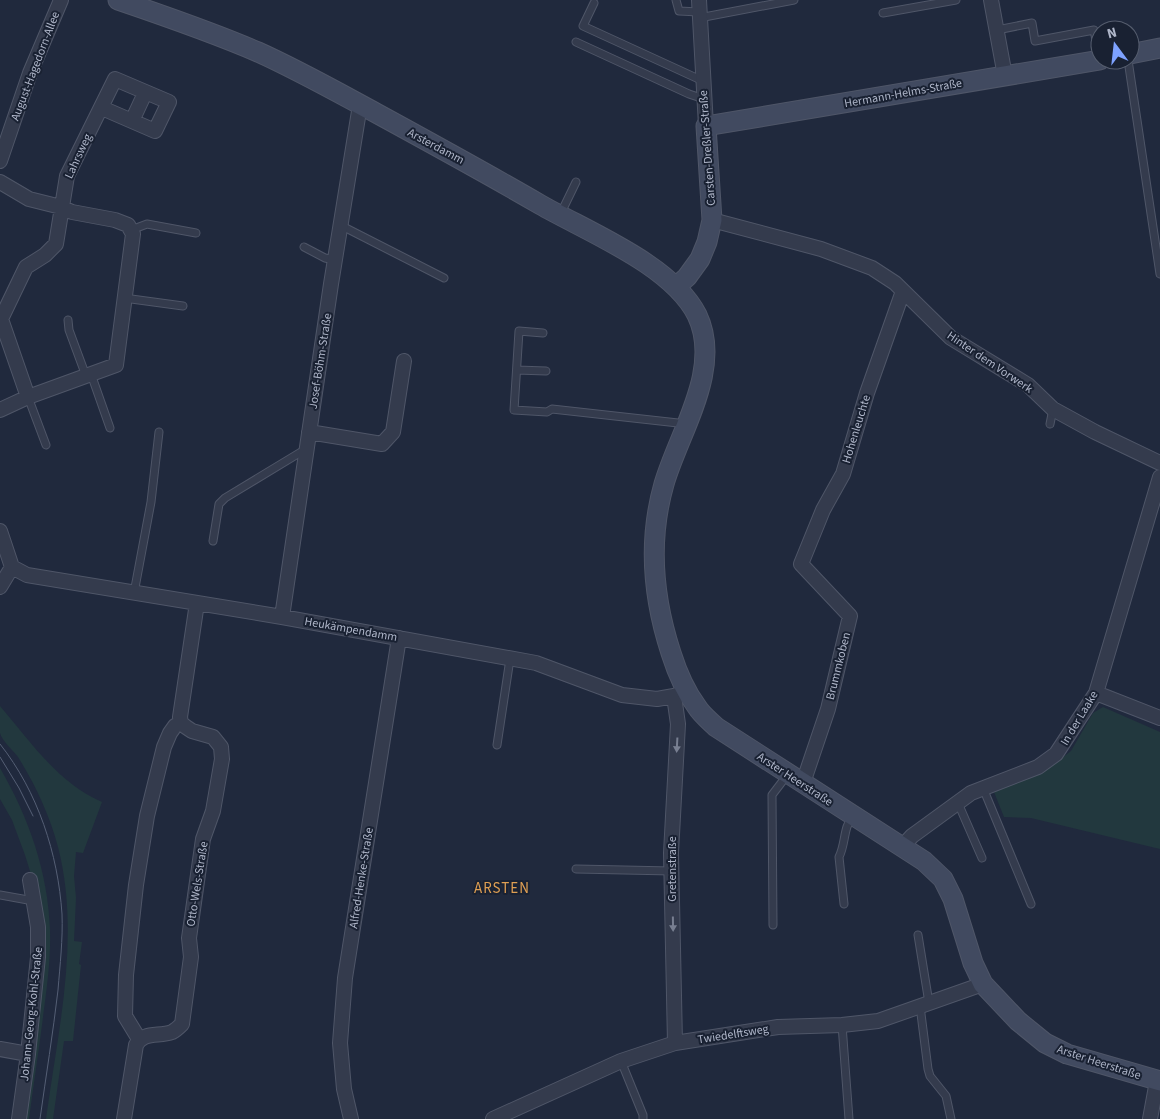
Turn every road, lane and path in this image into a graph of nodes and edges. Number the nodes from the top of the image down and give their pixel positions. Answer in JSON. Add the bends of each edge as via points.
{"nodes":[{"id":1,"x":61,"y":0,"type":"edge"},
{"id":2,"x":118,"y":0,"type":"edge"},
{"id":3,"x":676,"y":0,"type":"edge"},
{"id":4,"x":794,"y":0,"type":"edge"},
{"id":5,"x":956,"y":0,"type":"edge"},
{"id":6,"x":991,"y":0,"type":"edge"},
{"id":7,"x":594,"y":3,"type":"dead end"},
{"id":8,"x":699,"y":10,"type":"edge"},
{"id":9,"x":882,"y":13,"type":"dead end"},
{"id":10,"x":997,"y":30,"type":"junction"},
{"id":11,"x":1090,"y":31,"type":"edge"},
{"id":12,"x":576,"y":42,"type":"dead end"},
{"id":13,"x":1160,"y":48,"type":"edge"},
{"id":14,"x":1140,"y":52,"type":"edge"},
{"id":15,"x":1090,"y":62,"type":"edge"},
{"id":16,"x":1129,"y":70,"type":"edge"},
{"id":17,"x":1005,"y":76,"type":"junction"},
{"id":18,"x":703,"y":80,"type":"junction"},
{"id":19,"x":145,"y":93,"type":"junction"},
{"id":20,"x":704,"y":99,"type":"junction"},
{"id":21,"x":360,"y":105,"type":"junction"},
{"id":22,"x":102,"y":108,"type":"junction"},
{"id":23,"x":132,"y":121,"type":"junction"},
{"id":24,"x":706,"y":126,"type":"junction"},
{"id":25,"x":0,"y":161,"type":"edge"},
{"id":26,"x":0,"y":182,"type":"edge"},
{"id":27,"x":576,"y":182,"type":"dead end"},
{"id":28,"x":62,"y":207,"type":"junction"},
{"id":29,"x":560,"y":215,"type":"junction"},
{"id":30,"x":712,"y":220,"type":"junction"},
{"id":31,"x":340,"y":225,"type":"junction"},
{"id":32,"x":131,"y":230,"type":"junction"},
{"id":33,"x":196,"y":234,"type":"dead end"},
{"id":34,"x":304,"y":246,"type":"dead end"},
{"id":35,"x":335,"y":260,"type":"junction"},
{"id":36,"x":1160,"y":274,"type":"edge"},
{"id":37,"x":444,"y":278,"type":"dead end"},
{"id":38,"x":677,"y":286,"type":"junction"},
{"id":39,"x":903,"y":291,"type":"junction"},
{"id":40,"x":124,"y":298,"type":"junction"},
{"id":41,"x":183,"y":306,"type":"dead end"},
{"id":42,"x":68,"y":320,"type":"dead end"},
{"id":43,"x":544,"y":333,"type":"dead end"},
{"id":44,"x":706,"y":350,"type":"joint"},
{"id":45,"x":404,"y":361,"type":"dead end"},
{"id":46,"x":517,"y":370,"type":"junction"},
{"id":47,"x":546,"y":371,"type":"dead end"},
{"id":48,"x":88,"y":375,"type":"junction"},
{"id":49,"x":28,"y":397,"type":"junction"},
{"id":50,"x":1053,"y":409,"type":"junction"},
{"id":51,"x":0,"y":410,"type":"edge"},
{"id":52,"x":687,"y":424,"type":"junction"},
{"id":53,"x":1050,"y":424,"type":"dead end"},
{"id":54,"x":110,"y":428,"type":"dead end"},
{"id":55,"x":159,"y":432,"type":"dead end"},
{"id":56,"x":309,"y":432,"type":"junction"},
{"id":57,"x":46,"y":445,"type":"dead end"},
{"id":58,"x":306,"y":453,"type":"junction"},
{"id":59,"x":1160,"y":462,"type":"edge"},
{"id":60,"x":1160,"y":477,"type":"edge"},
{"id":61,"x":0,"y":531,"type":"edge"},
{"id":62,"x":213,"y":541,"type":"dead end"},
{"id":63,"x":801,"y":564,"type":"joint"},
{"id":64,"x":12,"y":567,"type":"junction"},
{"id":65,"x":0,"y":587,"type":"edge"},
{"id":66,"x":134,"y":593,"type":"junction"},
{"id":67,"x":197,"y":603,"type":"junction"},
{"id":68,"x":282,"y":617,"type":"junction"},
{"id":69,"x":399,"y":638,"type":"junction"},
{"id":70,"x":510,"y":658,"type":"junction"},
{"id":71,"x":1096,"y":693,"type":"junction"},
{"id":72,"x":680,"y":694,"type":"junction"},
{"id":73,"x":1160,"y":718,"type":"edge"},
{"id":74,"x":181,"y":723,"type":"junction"},
{"id":75,"x":497,"y":744,"type":"dead end"},
{"id":76,"x":796,"y":778,"type":"junction"},
{"id":77,"x":983,"y":788,"type":"junction"},
{"id":78,"x":958,"y":803,"type":"junction"},
{"id":79,"x":853,"y":815,"type":"junction"},
{"id":80,"x":902,"y":847,"type":"junction"},
{"id":81,"x":982,"y":858,"type":"dead end"},
{"id":82,"x":576,"y":869,"type":"dead end"},
{"id":83,"x":672,"y":871,"type":"junction"},
{"id":84,"x":30,"y":880,"type":"dead end"},
{"id":85,"x":0,"y":895,"type":"edge"},
{"id":86,"x":34,"y":899,"type":"junction"},
{"id":87,"x":844,"y":904,"type":"dead end"},
{"id":88,"x":1031,"y":904,"type":"dead end"},
{"id":89,"x":773,"y":924,"type":"dead end"},
{"id":90,"x":918,"y":935,"type":"dead end"},
{"id":91,"x":983,"y":984,"type":"junction"},
{"id":92,"x":924,"y":1004,"type":"junction"},
{"id":93,"x":842,"y":1024,"type":"junction"},
{"id":94,"x":139,"y":1039,"type":"junction"},
{"id":95,"x":675,"y":1043,"type":"junction"},
{"id":96,"x":0,"y":1049,"type":"edge"},
{"id":97,"x":28,"y":1054,"type":"junction"},
{"id":98,"x":620,"y":1061,"type":"junction"},
{"id":99,"x":1158,"y":1081,"type":"edge"},
{"id":100,"x":19,"y":1119,"type":"edge"},
{"id":101,"x":124,"y":1119,"type":"edge"},
{"id":102,"x":351,"y":1119,"type":"edge"},
{"id":103,"x":495,"y":1119,"type":"edge"},
{"id":104,"x":643,"y":1119,"type":"edge"},
{"id":105,"x":849,"y":1119,"type":"edge"},
{"id":106,"x":951,"y":1119,"type":"edge"},
{"id":107,"x":1150,"y":1119,"type":"edge"}],
"edges":[{"from":1,"to":25,"type":"street","name":"August-Hagedorn-Allee","via":[[30,74]]},
{"from":2,"to":21,"type":"street","name":"Arsterdamm","via":[[258,53]]},
{"from":3,"to":8,"type":"lane","via":[[678,11]]},
{"from":4,"to":8,"type":"lane"},
{"from":5,"to":9,"type":"lane"},
{"from":6,"to":10,"type":"street"},
{"from":7,"to":18,"type":"lane","via":[[583,26]]},
{"from":8,"to":18,"type":"street","name":"Carsten-Dreßler-Straße"},
{"from":10,"to":11,"type":"lane","via":[[1032,24],[1035,40]]},
{"from":10,"to":17,"type":"street"},
{"from":12,"to":20,"type":"lane"},
{"from":13,"to":14,"type":"street"},
{"from":15,"to":17,"type":"street","name":"Hermann-Helms-Straße"},
{"from":16,"to":36,"type":"lane"},
{"from":17,"to":24,"type":"street","name":"Hermann-Helms-Straße"},
{"from":18,"to":20,"type":"street","name":"Carsten-Dreßler-Straße"},
{"from":19,"to":22,"type":"street","name":"Lahrsweg","via":[[115,79]]},
{"from":19,"to":23,"type":"street"},
{"from":19,"to":23,"type":"street","name":"Lahrsweg","via":[[168,102],[155,131]]},
{"from":20,"to":24,"type":"street","name":"Carsten-Dreßler-Straße"},
{"from":21,"to":29,"type":"street","name":"Arsterdamm"},
{"from":21,"to":31,"type":"street","name":"Josef-Böhm-Straße"},
{"from":22,"to":23,"type":"street","name":"Lahrsweg"},
{"from":22,"to":28,"type":"street","name":"Lahrsweg","via":[[67,176]]},
{"from":24,"to":30,"type":"street","name":"Carsten-Dreßler-Straße"},
{"from":26,"to":28,"type":"street","via":[[29,200]]},
{"from":27,"to":29,"type":"lane"},
{"from":28,"to":32,"type":"street","via":[[115,220],[128,225]]},
{"from":28,"to":49,"type":"street","name":"Lahrsweg","via":[[56,244],[26,268],[1,319]]},
{"from":29,"to":38,"type":"street","name":"Arsterdamm","via":[[648,264]]},
{"from":30,"to":38,"type":"street","name":"Carsten-Dreßler-Straße","via":[[700,260]]},
{"from":30,"to":39,"type":"street","name":"Hinter dem Vorwerk","via":[[820,249],[872,268]]},
{"from":31,"to":35,"type":"street","name":"Josef-Böhm-Straße"},
{"from":31,"to":37,"type":"lane"},
{"from":32,"to":33,"type":"lane","via":[[147,224]]},
{"from":32,"to":40,"type":"street"},
{"from":34,"to":35,"type":"lane"},
{"from":35,"to":56,"type":"street","name":"Josef-Böhm-Straße"},
{"from":38,"to":44,"type":"street","name":"Arsterdamm","via":[[697,315]]},
{"from":39,"to":50,"type":"street","name":"Hinter dem Vorwerk","via":[[951,338],[1028,385]]},
{"from":39,"to":63,"type":"street","name":"Hohenleuchte","via":[[867,392],[843,474],[823,510]]},
{"from":40,"to":41,"type":"lane"},
{"from":40,"to":48,"type":"street","via":[[116,365]]},
{"from":42,"to":48,"type":"lane","via":[[68,330]]},
{"from":43,"to":46,"type":"lane","via":[[519,331]]},
{"from":44,"to":52,"type":"street","name":"Arster Heerstraße","via":[[701,384]]},
{"from":45,"to":56,"type":"street","via":[[393,432],[382,444]]},
{"from":46,"to":47,"type":"lane"},
{"from":46,"to":52,"type":"lane","via":[[514,410],[547,412],[552,409]]},
{"from":48,"to":49,"type":"street"},
{"from":48,"to":54,"type":"lane"},
{"from":49,"to":51,"type":"street"},
{"from":49,"to":57,"type":"lane"},
{"from":50,"to":53,"type":"lane"},
{"from":50,"to":59,"type":"street","name":"Hinter dem Vorwerk"},
{"from":52,"to":72,"type":"street","name":"Arster Heerstraße","via":[[665,481],[655,532],[654,574]]},
{"from":55,"to":66,"type":"lane","via":[[151,502]]},
{"from":56,"to":58,"type":"street","name":"Josef-Böhm-Straße"},
{"from":58,"to":62,"type":"lane","via":[[300,452],[225,498],[219,504]]},
{"from":58,"to":68,"type":"street","name":"Josef-Böhm-Straße"},
{"from":60,"to":71,"type":"street","name":"In der Laake"},
{"from":61,"to":64,"type":"street"},
{"from":63,"to":76,"type":"street","name":"Brummkoben","via":[[850,616],[828,709]]},
{"from":64,"to":65,"type":"street"},
{"from":64,"to":66,"type":"street","name":"Heukämpendamm","via":[[27,576]]},
{"from":66,"to":67,"type":"street","name":"Heukämpendamm"},
{"from":67,"to":68,"type":"street","name":"Heukämpendamm"},
{"from":67,"to":74,"type":"street"},
{"from":68,"to":69,"type":"street","name":"Heukämpendamm"},
{"from":69,"to":70,"type":"street","name":"Heukämpendamm"},
{"from":69,"to":102,"type":"street","name":"Alfred-Henke-Straße","via":[[346,978],[340,1043],[344,1089]]},
{"from":70,"to":72,"type":"street","name":"Heukämpendamm","via":[[536,663],[622,694],[657,700]]},
{"from":70,"to":75,"type":"lane"},
{"from":71,"to":73,"type":"street"},
{"from":71,"to":77,"type":"street","name":"In der Laake","via":[[1056,754],[1038,767]]},
{"from":72,"to":76,"type":"street","name":"Arster Heerstraße","via":[[716,727]]},
{"from":72,"to":83,"type":"street","name":"Gretenstraße","one_way":true},
{"from":74,"to":94,"type":"street","via":[[170,733],[164,747],[147,816],[136,885],[125,1016]]},
{"from":74,"to":94,"type":"street","name":"Otto-Wels-Straße","via":[[192,731],[213,737],[221,747],[222,759],[213,811],[204,838],[189,938],[191,957],[182,1024],[174,1031]]},
{"from":76,"to":79,"type":"street","name":"Arster Heerstraße"},
{"from":76,"to":89,"type":"lane","via":[[772,795]]},
{"from":77,"to":78,"type":"street","name":"In der Laake"},
{"from":77,"to":88,"type":"lane"},
{"from":78,"to":80,"type":"street","name":"In der Laake"},
{"from":78,"to":81,"type":"lane"},
{"from":79,"to":80,"type":"street","name":"Arster Heerstraße"},
{"from":79,"to":87,"type":"lane","via":[[847,822],[839,857]]},
{"from":80,"to":91,"type":"street","name":"Arster Heerstraße","via":[[943,879]]},
{"from":82,"to":83,"type":"lane"},
{"from":83,"to":95,"type":"street","name":"Gretenstraße","one_way":true},
{"from":84,"to":86,"type":"street","name":"Johann-Georg-Kohl-Straße"},
{"from":85,"to":86,"type":"lane"},
{"from":86,"to":97,"type":"street","name":"Johann-Georg-Kohl-Straße","via":[[38,957]]},
{"from":90,"to":92,"type":"lane"},
{"from":91,"to":92,"type":"street","name":"Twiedelftsweg"},
{"from":91,"to":99,"type":"street","name":"Arster Heerstraße","via":[[1018,1021],[1045,1043],[1067,1054]]},
{"from":92,"to":93,"type":"street","name":"Twiedelftsweg","via":[[878,1020]]},
{"from":92,"to":106,"type":"lane","via":[[928,1069],[946,1096]]},
{"from":93,"to":95,"type":"street","name":"Twiedelftsweg","via":[[778,1027]]},
{"from":93,"to":105,"type":"lane"},
{"from":94,"to":101,"type":"street"},
{"from":95,"to":98,"type":"street","name":"Twiedelftsweg"},
{"from":96,"to":97,"type":"street"},
{"from":97,"to":100,"type":"street","name":"Johann-Georg-Kohl-Straße"},
{"from":98,"to":103,"type":"street","name":"Twiedelftsweg"},
{"from":98,"to":104,"type":"lane"},
{"from":99,"to":107,"type":"street","name":"Arster Heerstraße"}]}
